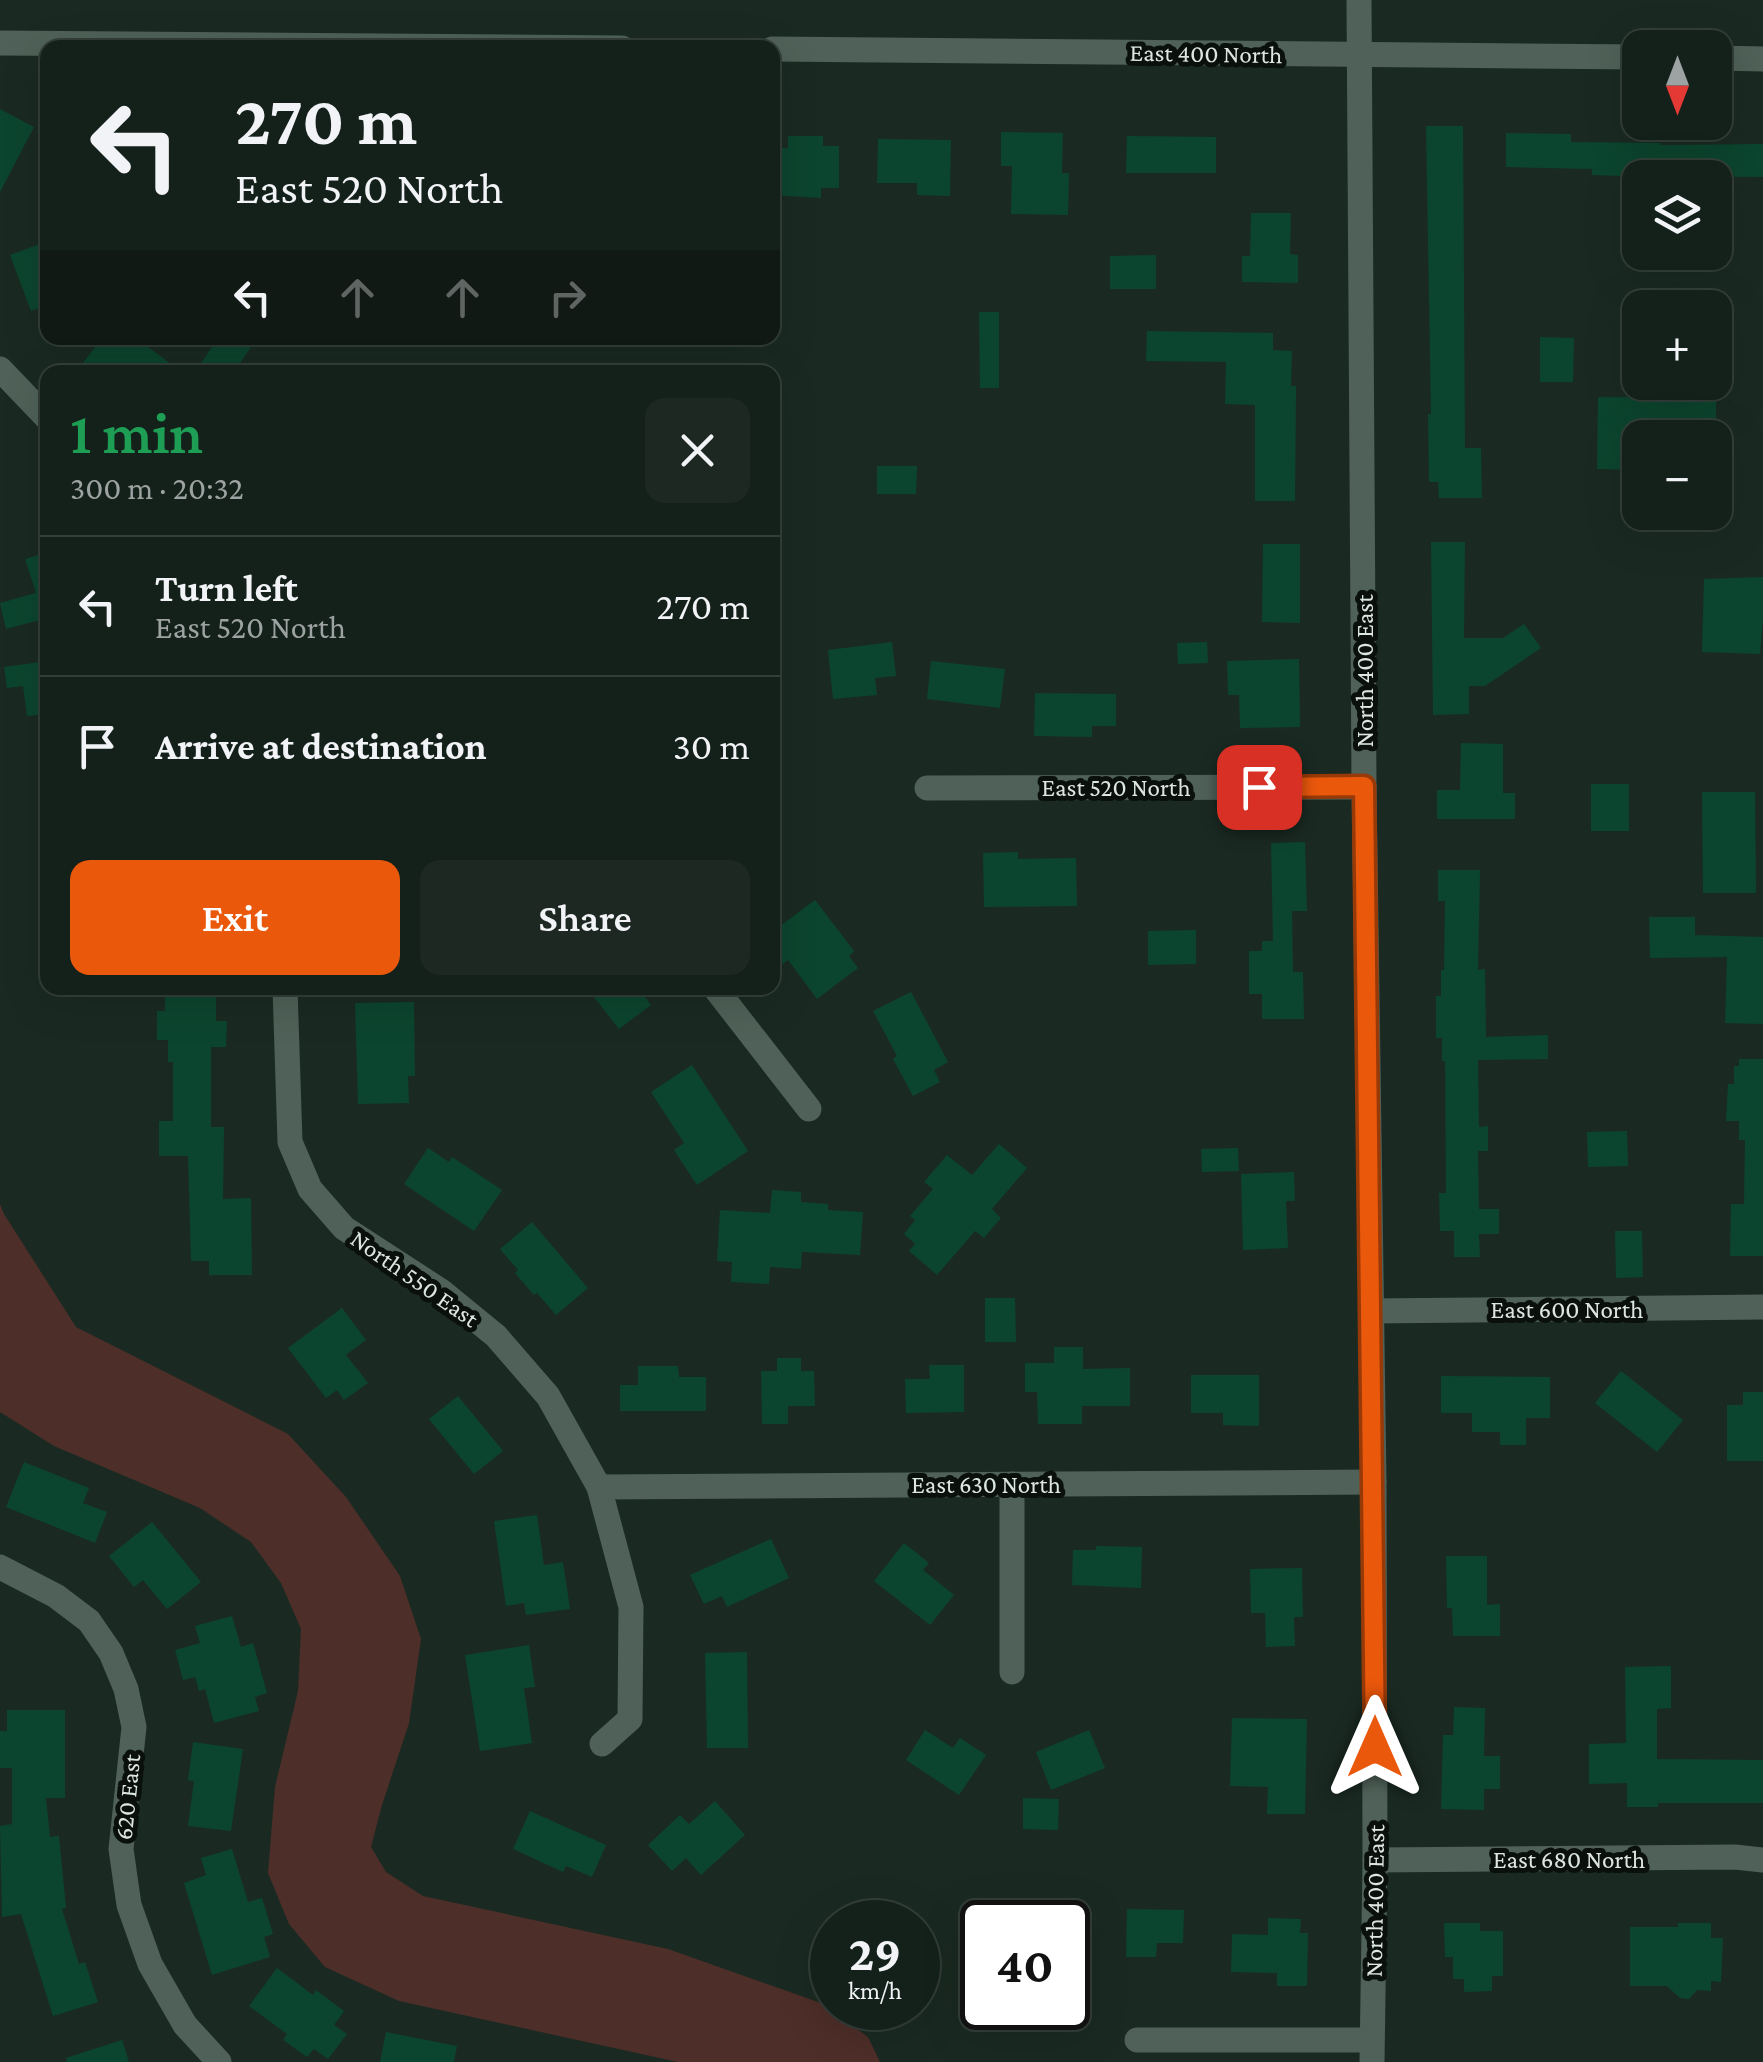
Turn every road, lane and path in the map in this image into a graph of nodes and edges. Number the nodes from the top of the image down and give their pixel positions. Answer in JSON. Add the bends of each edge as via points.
{"nodes":[{"id":1,"x":1359,"y":0,"type":"edge"},
{"id":2,"x":0,"y":43,"type":"edge"},
{"id":3,"x":40,"y":43,"type":"edge"},
{"id":4,"x":780,"y":49,"type":"edge"},
{"id":5,"x":1360,"y":54,"type":"junction"},
{"id":6,"x":1622,"y":58,"type":"edge"},
{"id":7,"x":1732,"y":58,"type":"edge"},
{"id":8,"x":1763,"y":59,"type":"edge"},
{"id":9,"x":0,"y":369,"type":"edge"},
{"id":10,"x":40,"y":411,"type":"edge"},
{"id":11,"x":1364,"y":786,"type":"junction"},
{"id":12,"x":927,"y":788,"type":"dead end"},
{"id":13,"x":285,"y":995,"type":"edge"},
{"id":14,"x":720,"y":995,"type":"edge"},
{"id":15,"x":809,"y":1109,"type":"dead end"},
{"id":16,"x":1763,"y":1308,"type":"edge"},
{"id":17,"x":1371,"y":1310,"type":"junction"},
{"id":18,"x":1374,"y":1482,"type":"junction"},
{"id":19,"x":1012,"y":1484,"type":"junction"},
{"id":20,"x":599,"y":1487,"type":"junction"},
{"id":21,"x":0,"y":1567,"type":"edge"},
{"id":22,"x":1012,"y":1672,"type":"dead end"},
{"id":23,"x":602,"y":1744,"type":"dead end"},
{"id":24,"x":1375,"y":1860,"type":"junction"},
{"id":25,"x":1763,"y":1860,"type":"edge"},
{"id":26,"x":1137,"y":2040,"type":"dead end"},
{"id":27,"x":1371,"y":2051,"type":"edge"},
{"id":28,"x":219,"y":2062,"type":"edge"}],
"edges":[{"from":1,"to":5,"type":"street","name":"North 400 East"},
{"from":2,"to":3,"type":"street"},
{"from":4,"to":5,"type":"street","name":"East 400 North"},
{"from":5,"to":6,"type":"street","name":"East 400 North"},
{"from":5,"to":11,"type":"street","name":"North 400 East"},
{"from":7,"to":8,"type":"street"},
{"from":9,"to":10,"type":"street"},
{"from":11,"to":12,"type":"street","name":"East 520 North"},
{"from":11,"to":17,"type":"street","name":"North 400 East"},
{"from":13,"to":20,"type":"street","name":"North 550 East","via":[[290,1142],[310,1189],[344,1228],[496,1336],[548,1396]]},
{"from":14,"to":15,"type":"street"},
{"from":16,"to":17,"type":"street","name":"East 600 North"},
{"from":17,"to":18,"type":"street","name":"North 400 East"},
{"from":18,"to":19,"type":"street","name":"East 630 North"},
{"from":18,"to":24,"type":"street","name":"North 400 East"},
{"from":19,"to":20,"type":"street","name":"East 630 North"},
{"from":19,"to":22,"type":"street"},
{"from":20,"to":23,"type":"street","name":"North 550 East","via":[[631,1607],[630,1719]]},
{"from":21,"to":28,"type":"street","name":"620 East","via":[[89,1621],[111,1653],[134,1727],[121,1849],[129,1905],[150,1964],[185,2024]]},
{"from":24,"to":25,"type":"street","name":"East 680 North"},
{"from":24,"to":27,"type":"street","name":"North 400 East"},
{"from":26,"to":27,"type":"street"}]}
